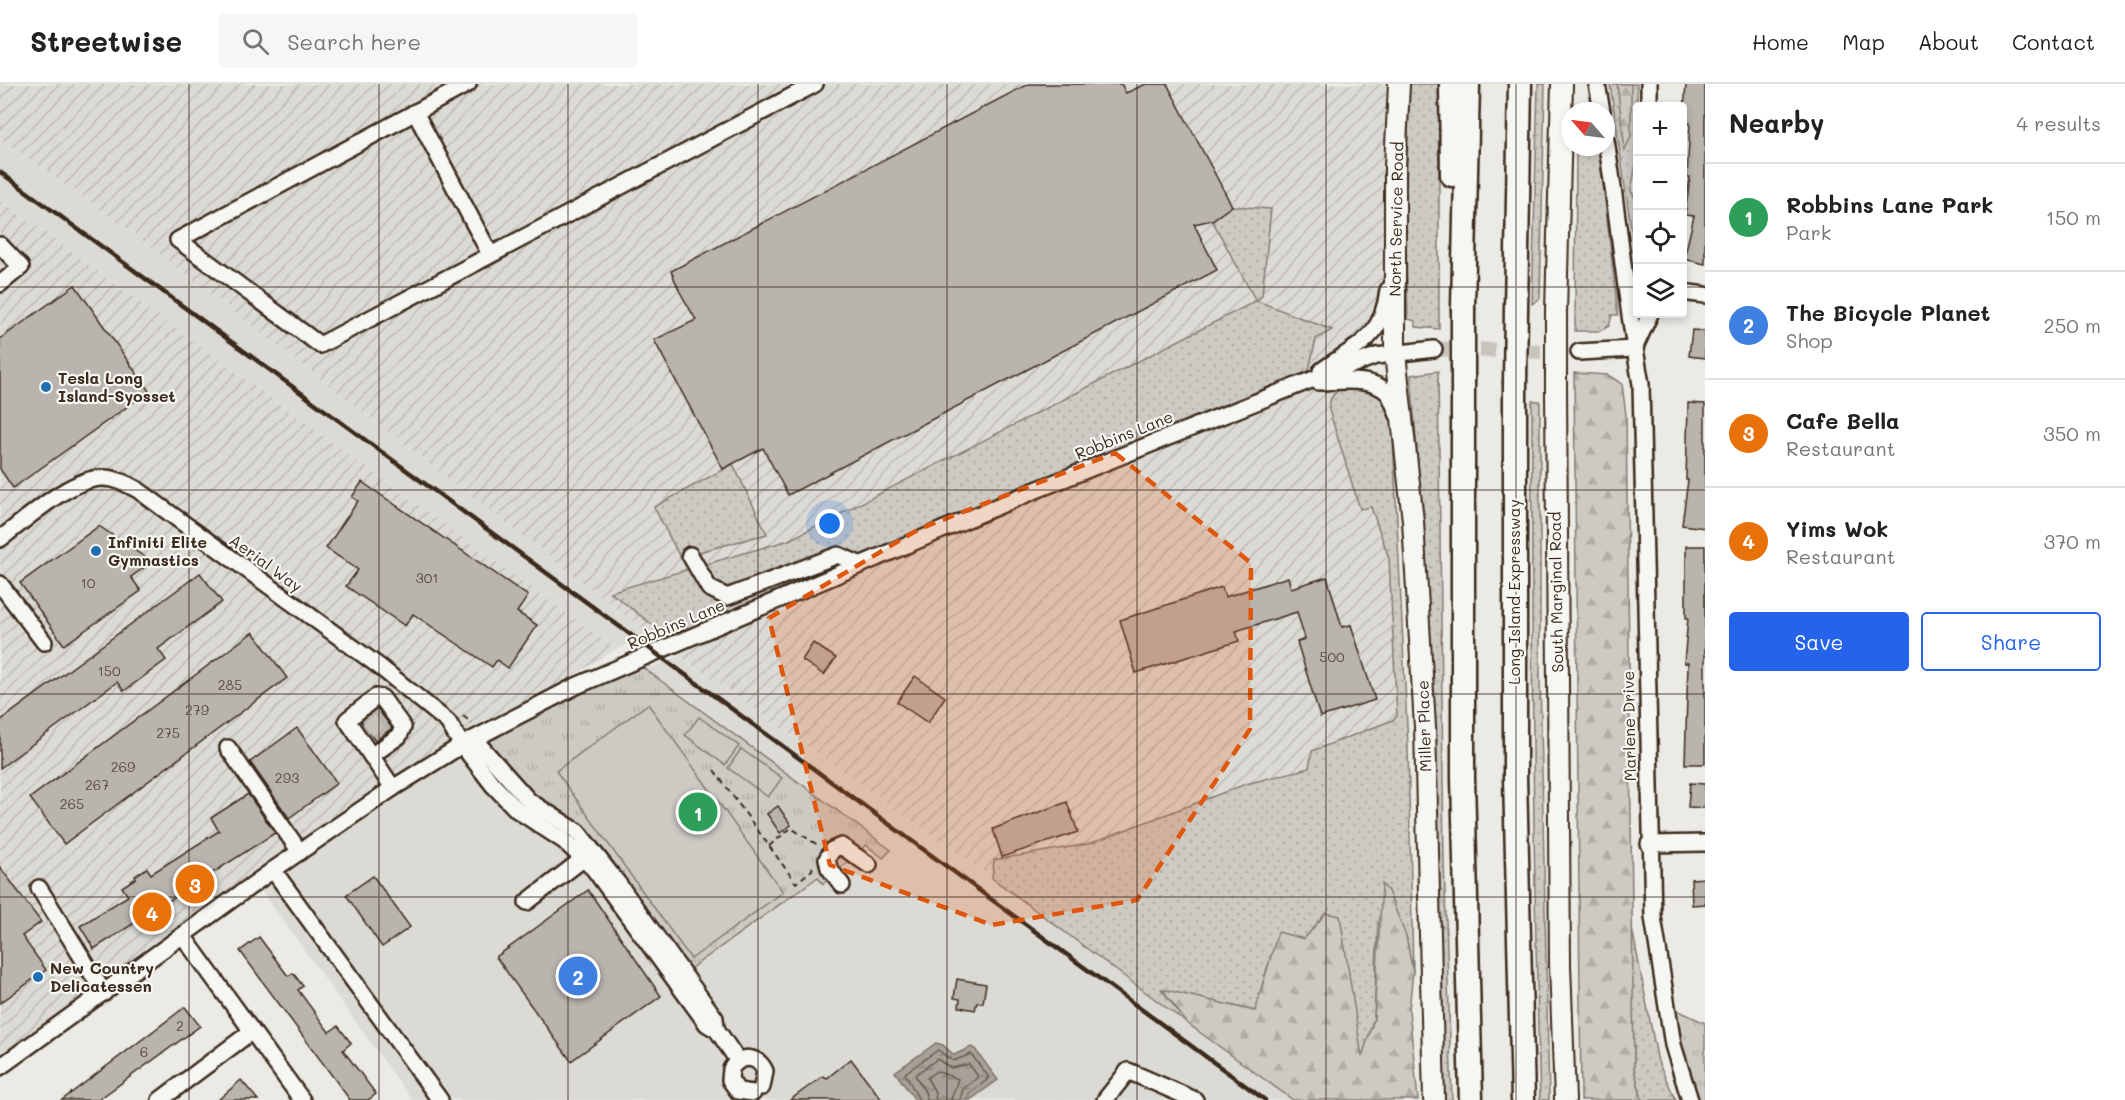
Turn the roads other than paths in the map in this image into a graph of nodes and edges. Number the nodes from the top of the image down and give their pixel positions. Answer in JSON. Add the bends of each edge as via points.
{"nodes":[{"id":1,"x":468,"y":84,"type":"edge"},
{"id":2,"x":815,"y":84,"type":"edge"},
{"id":3,"x":1399,"y":84,"type":"edge"},
{"id":4,"x":1451,"y":84,"type":"edge"},
{"id":5,"x":1468,"y":84,"type":"edge"},
{"id":6,"x":1520,"y":84,"type":"edge"},
{"id":7,"x":1562,"y":84,"type":"edge"},
{"id":8,"x":1597,"y":84,"type":"edge"},
{"id":9,"x":1649,"y":84,"type":"edge"},
{"id":10,"x":1600,"y":102,"type":"edge"},
{"id":11,"x":1649,"y":102,"type":"edge"},
{"id":12,"x":415,"y":112,"type":"junction"},
{"id":13,"x":1609,"y":156,"type":"edge"},
{"id":14,"x":1395,"y":231,"type":"junction"},
{"id":15,"x":1465,"y":238,"type":"junction"},
{"id":16,"x":0,"y":245,"type":"edge"},
{"id":17,"x":490,"y":254,"type":"junction"},
{"id":18,"x":1631,"y":275,"type":"edge"},
{"id":19,"x":0,"y":284,"type":"edge"},
{"id":20,"x":1687,"y":293,"type":"edge"},
{"id":21,"x":1705,"y":295,"type":"edge"},
{"id":22,"x":1648,"y":318,"type":"edge"},
{"id":23,"x":1434,"y":349,"type":"tunnel mouth"},
{"id":24,"x":1634,"y":349,"type":"junction"},
{"id":25,"x":1579,"y":352,"type":"tunnel mouth"},
{"id":26,"x":1395,"y":353,"type":"junction"},
{"id":27,"x":1306,"y":382,"type":"junction"},
{"id":28,"x":1408,"y":469,"type":"junction"},
{"id":29,"x":0,"y":539,"type":"edge"},
{"id":30,"x":690,"y":555,"type":"dead end"},
{"id":31,"x":861,"y":565,"type":"junction"},
{"id":32,"x":0,"y":584,"type":"edge"},
{"id":33,"x":44,"y":642,"type":"dead end"},
{"id":34,"x":397,"y":681,"type":"junction"},
{"id":35,"x":382,"y":698,"type":"junction"},
{"id":36,"x":468,"y":742,"type":"junction"},
{"id":37,"x":228,"y":748,"type":"dead end"},
{"id":38,"x":371,"y":756,"type":"junction"},
{"id":39,"x":393,"y":788,"type":"junction"},
{"id":40,"x":1705,"y":843,"type":"edge"},
{"id":41,"x":1649,"y":844,"type":"junction"},
{"id":42,"x":300,"y":852,"type":"junction"},
{"id":43,"x":583,"y":859,"type":"junction"},
{"id":44,"x":869,"y":865,"type":"dead end"},
{"id":45,"x":273,"y":870,"type":"junction"},
{"id":46,"x":842,"y":885,"type":"dead end"},
{"id":47,"x":39,"y":888,"type":"dead end"},
{"id":48,"x":527,"y":902,"type":"dead end"},
{"id":49,"x":183,"y":936,"type":"junction"},
{"id":50,"x":104,"y":993,"type":"junction"},
{"id":51,"x":717,"y":1030,"type":"junction"},
{"id":52,"x":251,"y":1032,"type":"junction"},
{"id":53,"x":738,"y":1061,"type":"junction"},
{"id":54,"x":0,"y":1067,"type":"edge"},
{"id":55,"x":160,"y":1100,"type":"edge"},
{"id":56,"x":302,"y":1100,"type":"edge"},
{"id":57,"x":440,"y":1100,"type":"edge"},
{"id":58,"x":1105,"y":1100,"type":"edge"},
{"id":59,"x":1195,"y":1100,"type":"edge"},
{"id":60,"x":1434,"y":1100,"type":"edge"},
{"id":61,"x":1471,"y":1100,"type":"edge"},
{"id":62,"x":1523,"y":1100,"type":"edge"},
{"id":63,"x":1565,"y":1100,"type":"edge"},
{"id":64,"x":1690,"y":1100,"type":"edge"}],
"edges":[{"from":1,"to":12,"type":"street"},
{"from":2,"to":17,"type":"street"},
{"from":3,"to":14,"type":"main road","name":"North Service Road"},
{"from":4,"to":15,"type":"highway","via":[[1453,195]]},
{"from":5,"to":15,"type":"highway"},
{"from":6,"to":62,"type":"highway","name":"Long Island Expressway","bridge":true,"via":[[1515,777]]},
{"from":7,"to":63,"type":"main road","name":"South Marginal Road","bridge":true,"via":[[1556,390],[1559,894]]},
{"from":8,"to":10,"type":"street"},
{"from":9,"to":11,"type":"street"},
{"from":12,"to":17,"type":"street"},
{"from":12,"to":17,"type":"street","via":[[178,240],[320,345]]},
{"from":13,"to":18,"type":"street","name":"Marlene Drive"},
{"from":14,"to":26,"type":"main road","name":"North Service Road"},
{"from":14,"to":27,"type":"street","via":[[1386,307],[1379,326],[1371,336]]},
{"from":15,"to":61,"type":"highway","bridge":true,"via":[[1463,755]]},
{"from":16,"to":19,"type":"street","via":[[21,267]]},
{"from":18,"to":24,"type":"street","name":"Marlene Drive"},
{"from":20,"to":21,"type":"street"},
{"from":22,"to":24,"type":"street"},
{"from":23,"to":26,"type":"street","name":"Robbins Lane"},
{"from":24,"to":25,"type":"street"},
{"from":24,"to":41,"type":"street","name":"Marlene Drive","via":[[1641,384]]},
{"from":26,"to":27,"type":"street","name":"Robbins Lane"},
{"from":26,"to":28,"type":"main road","name":"Miller Place"},
{"from":27,"to":28,"type":"street","via":[[1362,382],[1389,394],[1398,415]]},
{"from":27,"to":31,"type":"street","name":"Robbins Lane"},
{"from":28,"to":60,"type":"main road","name":"Miller Place","via":[[1425,727]]},
{"from":29,"to":34,"type":"street","name":"Aerial Way","via":[[84,481],[121,481]]},
{"from":30,"to":31,"type":"street","via":[[709,588],[727,597],[838,555]]},
{"from":31,"to":36,"type":"street","name":"Robbins Lane","via":[[576,686]]},
{"from":32,"to":33,"type":"street"},
{"from":34,"to":35,"type":"street"},
{"from":34,"to":36,"type":"street","name":"Aerial Way"},
{"from":35,"to":38,"type":"street","via":[[403,727],[399,736]]},
{"from":35,"to":38,"type":"street","via":[[376,697],[347,720],[363,734]]},
{"from":36,"to":39,"type":"street","name":"Robbins Lane"},
{"from":36,"to":43,"type":"street","via":[[494,785],[517,810],[564,841]]},
{"from":36,"to":51,"type":"street","via":[[529,801],[578,832],[715,1018]]},
{"from":37,"to":42,"type":"street"},
{"from":38,"to":39,"type":"street"},
{"from":39,"to":42,"type":"street","name":"Robbins Lane"},
{"from":40,"to":41,"type":"street"},
{"from":41,"to":64,"type":"street","name":"Marlene Drive","via":[[1659,964],[1673,1044]]},
{"from":42,"to":45,"type":"street","name":"Robbins Lane"},
{"from":43,"to":48,"type":"street"},
{"from":43,"to":51,"type":"street","via":[[707,1024]]},
{"from":44,"to":46,"type":"street","via":[[841,846],[832,850],[828,862]]},
{"from":45,"to":49,"type":"street","name":"Robbins Lane"},
{"from":45,"to":57,"type":"street"},
{"from":47,"to":50,"type":"street"},
{"from":49,"to":50,"type":"street","name":"Robbins Lane"},
{"from":49,"to":52,"type":"street"},
{"from":50,"to":54,"type":"street","name":"Robbins Lane"},
{"from":51,"to":53,"type":"street"},
{"from":52,"to":55,"type":"street"},
{"from":52,"to":56,"type":"street"},
{"from":53,"to":53,"type":"street","via":[[731,1069],[732,1084],[738,1091],[757,1090],[765,1071],[759,1062],[749,1058]]},
{"from":58,"to":59,"type":"street","via":[[1128,1071]]}]}
